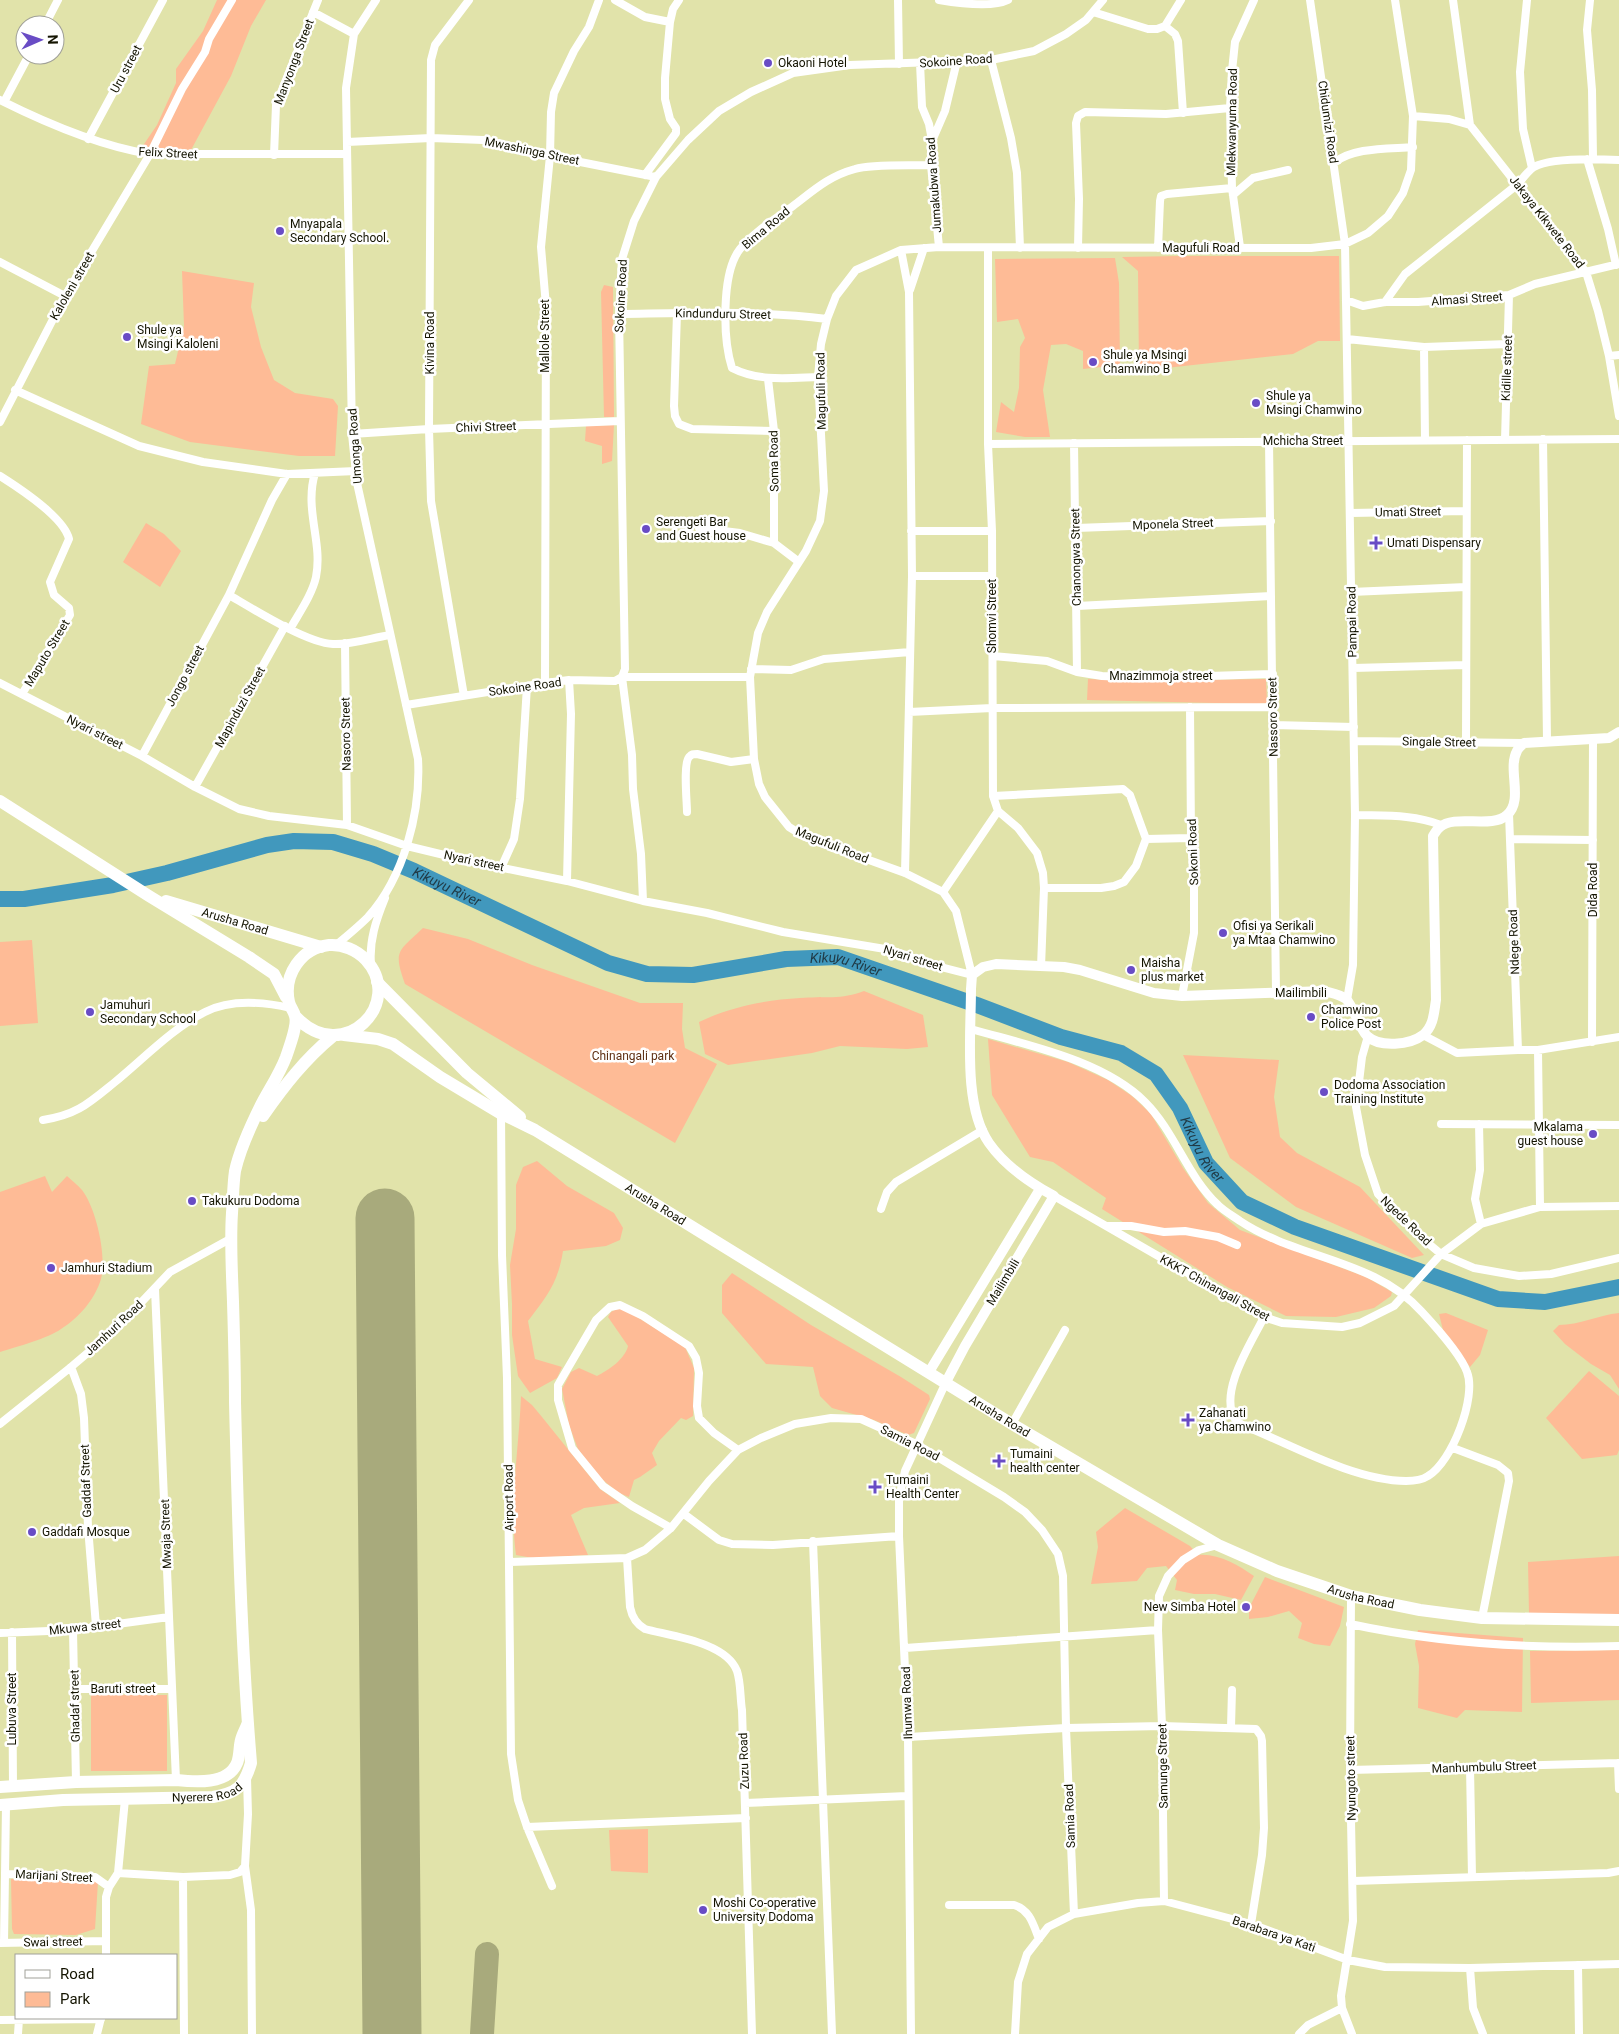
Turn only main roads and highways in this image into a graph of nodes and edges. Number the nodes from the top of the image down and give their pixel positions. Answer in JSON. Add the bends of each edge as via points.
{"nodes":[{"id":1,"x":0,"y":801,"type":"edge"},
{"id":2,"x":148,"y":895,"type":"junction"},
{"id":3,"x":321,"y":947,"type":"junction"},
{"id":4,"x":377,"y":982,"type":"junction"},
{"id":5,"x":292,"y":1009,"type":"junction"},
{"id":6,"x":338,"y":1035,"type":"junction"},
{"id":7,"x":502,"y":1108,"type":"junction"},
{"id":8,"x":244,"y":1142,"type":"junction"},
{"id":9,"x":1619,"y":1620,"type":"edge"},
{"id":10,"x":248,"y":1723,"type":"junction"},
{"id":11,"x":6,"y":1787,"type":"edge"},
{"id":12,"x":3,"y":1805,"type":"edge"}],
"edges":[{"from":1,"to":2,"type":"highway","name":"Arusha Road"},
{"from":2,"to":3,"type":"highway","name":"Arusha Road"},
{"from":2,"to":5,"type":"highway","name":"Arusha Road","via":[[274,974]]},
{"from":3,"to":4,"type":"highway","via":[[336,945],[357,953],[371,967]]},
{"from":3,"to":5,"type":"highway","via":[[304,956],[292,971],[288,990]]},
{"from":4,"to":6,"type":"highway","via":[[378,993],[371,1015],[355,1030]]},
{"from":4,"to":7,"type":"highway","name":"Arusha Road"},
{"from":5,"to":6,"type":"highway","via":[[313,1032]]},
{"from":5,"to":8,"type":"highway","via":[[285,1060]]},
{"from":6,"to":7,"type":"highway","name":"Arusha Road","via":[[378,1039],[393,1044],[440,1077]]},
{"from":6,"to":8,"type":"highway","via":[[312,1053],[292,1075]]},
{"from":7,"to":9,"type":"highway","name":"Arusha Road","via":[[1012,1424],[1218,1545],[1350,1596],[1420,1610],[1482,1618]]},
{"from":8,"to":10,"type":"highway","via":[[235,1172],[230,1239],[239,1554]]},
{"from":10,"to":11,"type":"highway","name":"Nyerere Road","via":[[240,1740],[237,1764],[217,1779]]},
{"from":10,"to":12,"type":"highway","name":"Nyerere Road","via":[[251,1763],[247,1776],[233,1793]]}]}
